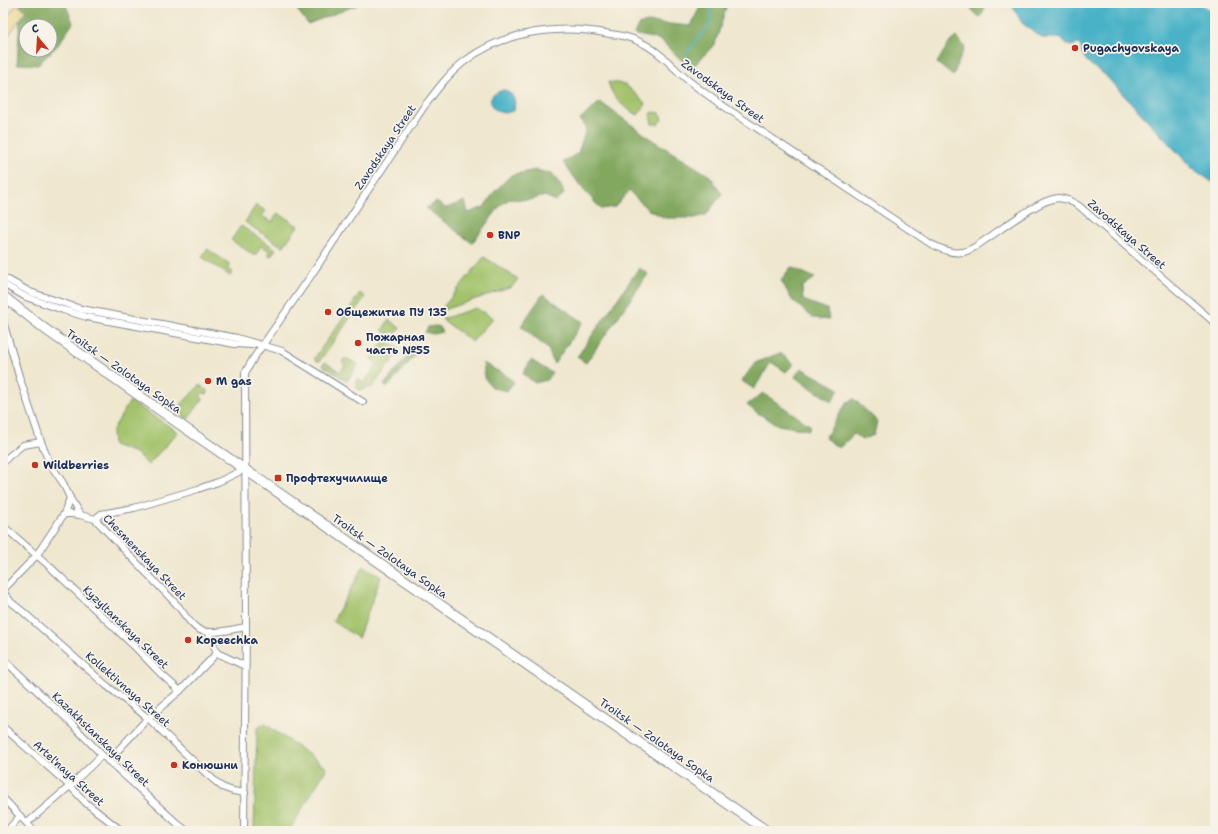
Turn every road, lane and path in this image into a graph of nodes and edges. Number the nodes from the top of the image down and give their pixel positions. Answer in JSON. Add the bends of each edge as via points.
{"nodes":[{"id":1,"x":3,"y":277,"type":"edge"},
{"id":2,"x":3,"y":284,"type":"edge"},
{"id":3,"x":3,"y":298,"type":"edge"},
{"id":4,"x":3,"y":319,"type":"edge"},
{"id":5,"x":1215,"y":323,"type":"edge"},
{"id":6,"x":263,"y":345,"type":"junction"},
{"id":7,"x":363,"y":402,"type":"dead end"},
{"id":8,"x":42,"y":442,"type":"junction"},
{"id":9,"x":3,"y":451,"type":"edge"},
{"id":10,"x":8,"y":456,"type":"junction"},
{"id":11,"x":3,"y":463,"type":"edge"},
{"id":12,"x":245,"y":470,"type":"junction"},
{"id":13,"x":70,"y":498,"type":"junction"},
{"id":14,"x":64,"y":514,"type":"junction"},
{"id":15,"x":80,"y":515,"type":"junction"},
{"id":16,"x":95,"y":518,"type":"junction"},
{"id":17,"x":3,"y":526,"type":"edge"},
{"id":18,"x":36,"y":556,"type":"junction"},
{"id":19,"x":3,"y":591,"type":"edge"},
{"id":20,"x":246,"y":627,"type":"junction"},
{"id":21,"x":209,"y":633,"type":"junction"},
{"id":22,"x":218,"y":653,"type":"junction"},
{"id":23,"x":3,"y":659,"type":"edge"},
{"id":24,"x":245,"y":666,"type":"junction"},
{"id":25,"x":180,"y":691,"type":"junction"},
{"id":26,"x":148,"y":718,"type":"junction"},
{"id":27,"x":3,"y":727,"type":"edge"},
{"id":28,"x":102,"y":755,"type":"junction"},
{"id":29,"x":108,"y":761,"type":"junction"},
{"id":30,"x":70,"y":786,"type":"junction"},
{"id":31,"x":245,"y":793,"type":"junction"},
{"id":32,"x":3,"y":798,"type":"edge"},
{"id":33,"x":20,"y":816,"type":"junction"},
{"id":34,"x":27,"y":823,"type":"junction"},
{"id":35,"x":7,"y":831,"type":"edge"},
{"id":36,"x":34,"y":831,"type":"edge"},
{"id":37,"x":122,"y":831,"type":"edge"},
{"id":38,"x":187,"y":831,"type":"edge"},
{"id":39,"x":244,"y":831,"type":"edge"},
{"id":40,"x":767,"y":831,"type":"edge"}],
"edges":[{"from":1,"to":6,"type":"street","via":[[30,292],[81,309]]},
{"from":2,"to":6,"type":"street","via":[[26,297],[87,317],[235,344]]},
{"from":3,"to":12,"type":"street","name":"Troitsk — Zolotaya Sopka"},
{"from":4,"to":8,"type":"street"},
{"from":5,"to":6,"type":"street","name":"Zavodskaya Street","via":[[1072,202],[1058,198],[1048,200],[975,247],[964,252],[948,252],[931,244],[716,101],[650,47],[616,35],[559,30],[519,35],[482,51],[452,72],[423,108]]},
{"from":6,"to":7,"type":"street","via":[[282,351]]},
{"from":6,"to":12,"type":"street","name":"Zavodskaya Street","via":[[245,373]]},
{"from":8,"to":10,"type":"street","via":[[23,445]]},
{"from":8,"to":13,"type":"street","via":[[50,464]]},
{"from":9,"to":10,"type":"street"},
{"from":10,"to":11,"type":"street"},
{"from":12,"to":16,"type":"street","via":[[198,489],[134,508],[101,514]]},
{"from":12,"to":20,"type":"street","name":"Zavodskaya Street"},
{"from":12,"to":40,"type":"street","name":"Troitsk — Zolotaya Sopka"},
{"from":13,"to":14,"type":"street"},
{"from":13,"to":15,"type":"street"},
{"from":14,"to":15,"type":"street","name":"Chesmenskaya Street"},
{"from":14,"to":18,"type":"street"},
{"from":15,"to":16,"type":"street","name":"Chesmenskaya Street"},
{"from":16,"to":21,"type":"street","name":"Chesmenskaya Street","via":[[187,617],[198,628]]},
{"from":17,"to":18,"type":"street","name":"Kyzyltanskaya Street"},
{"from":18,"to":19,"type":"street"},
{"from":18,"to":25,"type":"street","name":"Kyzyltanskaya Street"},
{"from":19,"to":26,"type":"street","name":"Kollektivnaya Street","via":[[11,602],[107,686]]},
{"from":20,"to":21,"type":"street"},
{"from":20,"to":24,"type":"street","name":"Zavodskaya Street"},
{"from":21,"to":22,"type":"street"},
{"from":22,"to":24,"type":"street"},
{"from":22,"to":25,"type":"street"},
{"from":23,"to":28,"type":"street","name":"Kazakhstanskaya Street"},
{"from":24,"to":31,"type":"street","name":"Zavodskaya Street"},
{"from":25,"to":26,"type":"street"},
{"from":26,"to":29,"type":"street"},
{"from":26,"to":31,"type":"street","name":"Kollektivnaya Street","via":[[222,786]]},
{"from":27,"to":30,"type":"street","name":"Artel'naya Street"},
{"from":28,"to":29,"type":"street","name":"Kazakhstanskaya Street"},
{"from":28,"to":30,"type":"street"},
{"from":29,"to":38,"type":"street","name":"Kazakhstanskaya Street","via":[[178,826]]},
{"from":30,"to":34,"type":"street"},
{"from":30,"to":37,"type":"street","name":"Artel'naya Street"},
{"from":31,"to":39,"type":"street","name":"Zavodskaya Street"},
{"from":32,"to":33,"type":"street"},
{"from":33,"to":34,"type":"street"},
{"from":33,"to":35,"type":"street"},
{"from":34,"to":36,"type":"street"}]}
